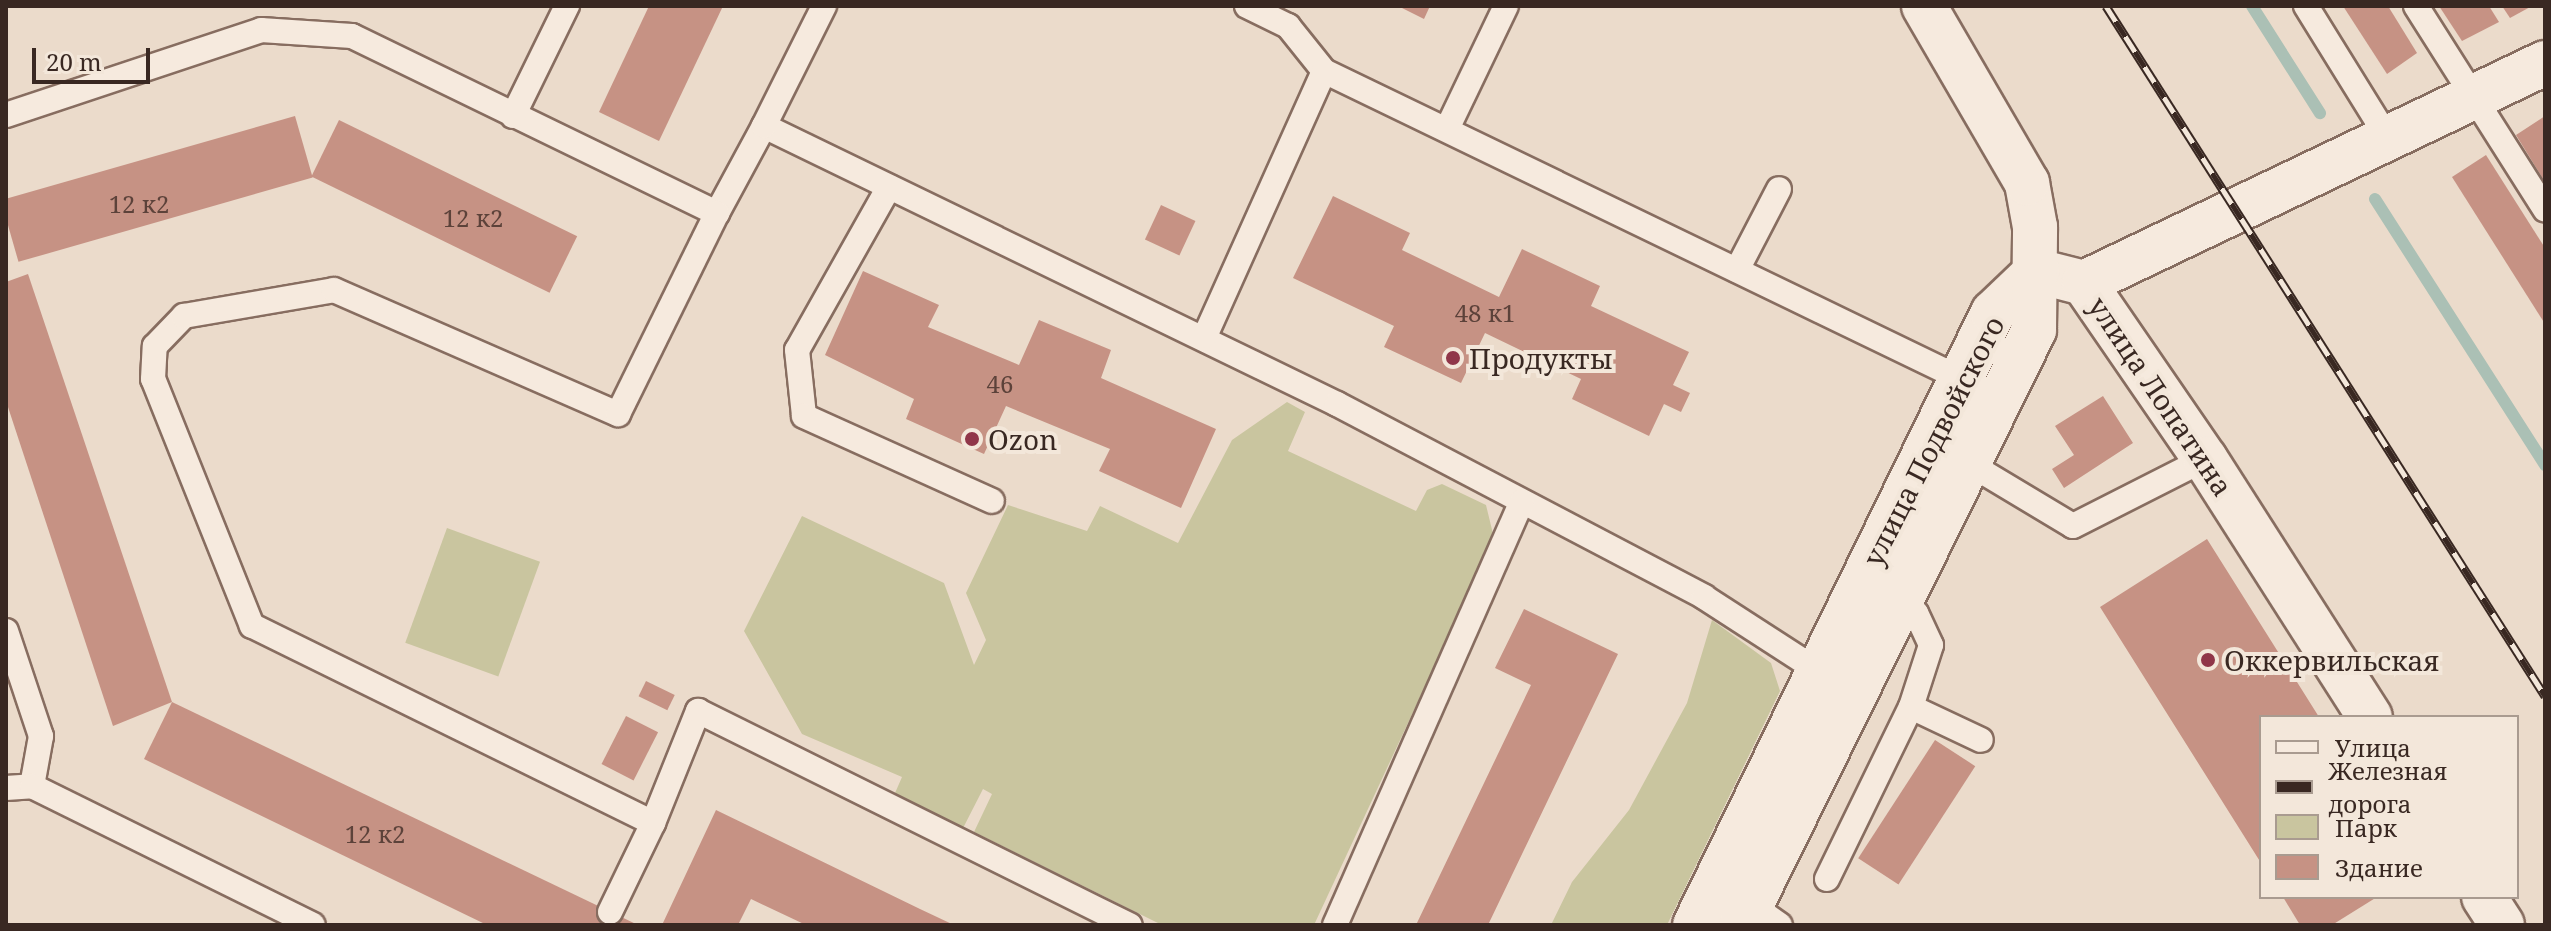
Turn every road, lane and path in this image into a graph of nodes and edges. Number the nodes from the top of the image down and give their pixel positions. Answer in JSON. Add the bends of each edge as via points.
{"nodes":[{"id":1,"x":567,"y":6,"type":"edge"},
{"id":2,"x":824,"y":6,"type":"edge"},
{"id":3,"x":1247,"y":6,"type":"edge"},
{"id":4,"x":1506,"y":6,"type":"edge"},
{"id":5,"x":1924,"y":6,"type":"edge"},
{"id":6,"x":2306,"y":6,"type":"edge"},
{"id":7,"x":2416,"y":6,"type":"edge"},
{"id":8,"x":2545,"y":63,"type":"edge"},
{"id":9,"x":1324,"y":71,"type":"junction"},
{"id":10,"x":2472,"y":96,"type":"junction"},
{"id":11,"x":6,"y":115,"type":"edge"},
{"id":12,"x":513,"y":116,"type":"junction"},
{"id":13,"x":764,"y":126,"type":"junction"},
{"id":14,"x":1447,"y":129,"type":"junction"},
{"id":15,"x":2388,"y":138,"type":"junction"},
{"id":16,"x":889,"y":187,"type":"junction"},
{"id":17,"x":1779,"y":189,"type":"dead end"},
{"id":18,"x":2545,"y":209,"type":"edge"},
{"id":19,"x":717,"y":213,"type":"junction"},
{"id":20,"x":1737,"y":270,"type":"junction"},
{"id":21,"x":2037,"y":271,"type":"junction"},
{"id":22,"x":2084,"y":283,"type":"junction"},
{"id":23,"x":1205,"y":336,"type":"junction"},
{"id":24,"x":1962,"y":379,"type":"junction"},
{"id":25,"x":2001,"y":397,"type":"junction"},
{"id":26,"x":2205,"y":459,"type":"junction"},
{"id":27,"x":1968,"y":463,"type":"junction"},
{"id":28,"x":992,"y":501,"type":"dead end"},
{"id":29,"x":1522,"y":502,"type":"junction"},
{"id":30,"x":1899,"y":604,"type":"junction"},
{"id":31,"x":6,"y":631,"type":"edge"},
{"id":32,"x":1837,"y":682,"type":"junction"},
{"id":33,"x":1911,"y":707,"type":"junction"},
{"id":34,"x":2369,"y":715,"type":"edge"},
{"id":35,"x":1981,"y":740,"type":"dead end"},
{"id":36,"x":32,"y":786,"type":"junction"},
{"id":37,"x":6,"y":788,"type":"edge"},
{"id":38,"x":653,"y":823,"type":"junction"},
{"id":39,"x":1827,"y":879,"type":"dead end"},
{"id":40,"x":2485,"y":899,"type":"edge"},
{"id":41,"x":1747,"y":910,"type":"edge"},
{"id":42,"x":610,"y":912,"type":"dead end"},
{"id":43,"x":313,"y":925,"type":"edge"},
{"id":44,"x":1130,"y":925,"type":"edge"},
{"id":45,"x":1335,"y":925,"type":"edge"},
{"id":46,"x":1695,"y":925,"type":"edge"},
{"id":47,"x":2502,"y":925,"type":"edge"}],
"edges":[{"from":1,"to":12,"type":"lane"},
{"from":2,"to":13,"type":"lane"},
{"from":3,"to":9,"type":"lane","via":[[1288,26]]},
{"from":4,"to":14,"type":"lane"},
{"from":5,"to":21,"type":"street","via":[[2027,183]]},
{"from":6,"to":15,"type":"lane"},
{"from":7,"to":10,"type":"lane"},
{"from":8,"to":10,"type":"street"},
{"from":9,"to":14,"type":"lane"},
{"from":9,"to":23,"type":"lane"},
{"from":10,"to":15,"type":"street"},
{"from":10,"to":18,"type":"lane"},
{"from":11,"to":12,"type":"lane","via":[[261,30],[352,36]]},
{"from":12,"to":19,"type":"lane"},
{"from":13,"to":16,"type":"lane"},
{"from":13,"to":19,"type":"lane"},
{"from":14,"to":20,"type":"lane"},
{"from":15,"to":22,"type":"street"},
{"from":16,"to":23,"type":"lane"},
{"from":16,"to":28,"type":"lane","via":[[797,350],[804,416]]},
{"from":17,"to":20,"type":"lane"},
{"from":19,"to":38,"type":"lane","via":[[618,414],[334,290],[184,316],[155,346],[153,379],[252,626]]},
{"from":20,"to":24,"type":"lane"},
{"from":21,"to":22,"type":"street","name":"улица Лопатина"},
{"from":21,"to":24,"type":"street","name":"улица Подвойского","via":[[1993,313]]},
{"from":21,"to":25,"type":"street","name":"улица Подвойского","via":[[2034,330]]},
{"from":22,"to":26,"type":"street","name":"улица Лопатина"},
{"from":23,"to":29,"type":"lane"},
{"from":24,"to":25,"type":"lane"},
{"from":24,"to":32,"type":"street","name":"улица Подвойского"},
{"from":25,"to":27,"type":"street","name":"улица Подвойского"},
{"from":26,"to":27,"type":"lane","via":[[2073,526]]},
{"from":26,"to":34,"type":"street","name":"улица Лопатина"},
{"from":27,"to":30,"type":"street","name":"улица Подвойского"},
{"from":29,"to":32,"type":"lane","via":[[1704,597]]},
{"from":29,"to":45,"type":"lane"},
{"from":30,"to":32,"type":"street","name":"улица Подвойского"},
{"from":30,"to":33,"type":"lane","via":[[1927,627],[1931,645]]},
{"from":31,"to":36,"type":"lane","via":[[41,736]]},
{"from":32,"to":41,"type":"street","name":"улица Подвойского"},
{"from":33,"to":35,"type":"lane"},
{"from":33,"to":39,"type":"lane"},
{"from":36,"to":37,"type":"lane"},
{"from":36,"to":43,"type":"lane"},
{"from":38,"to":42,"type":"lane"},
{"from":38,"to":44,"type":"lane","via":[[698,711]]},
{"from":40,"to":47,"type":"street"},
{"from":41,"to":46,"type":"street","name":"улица Подвойского"}]}
